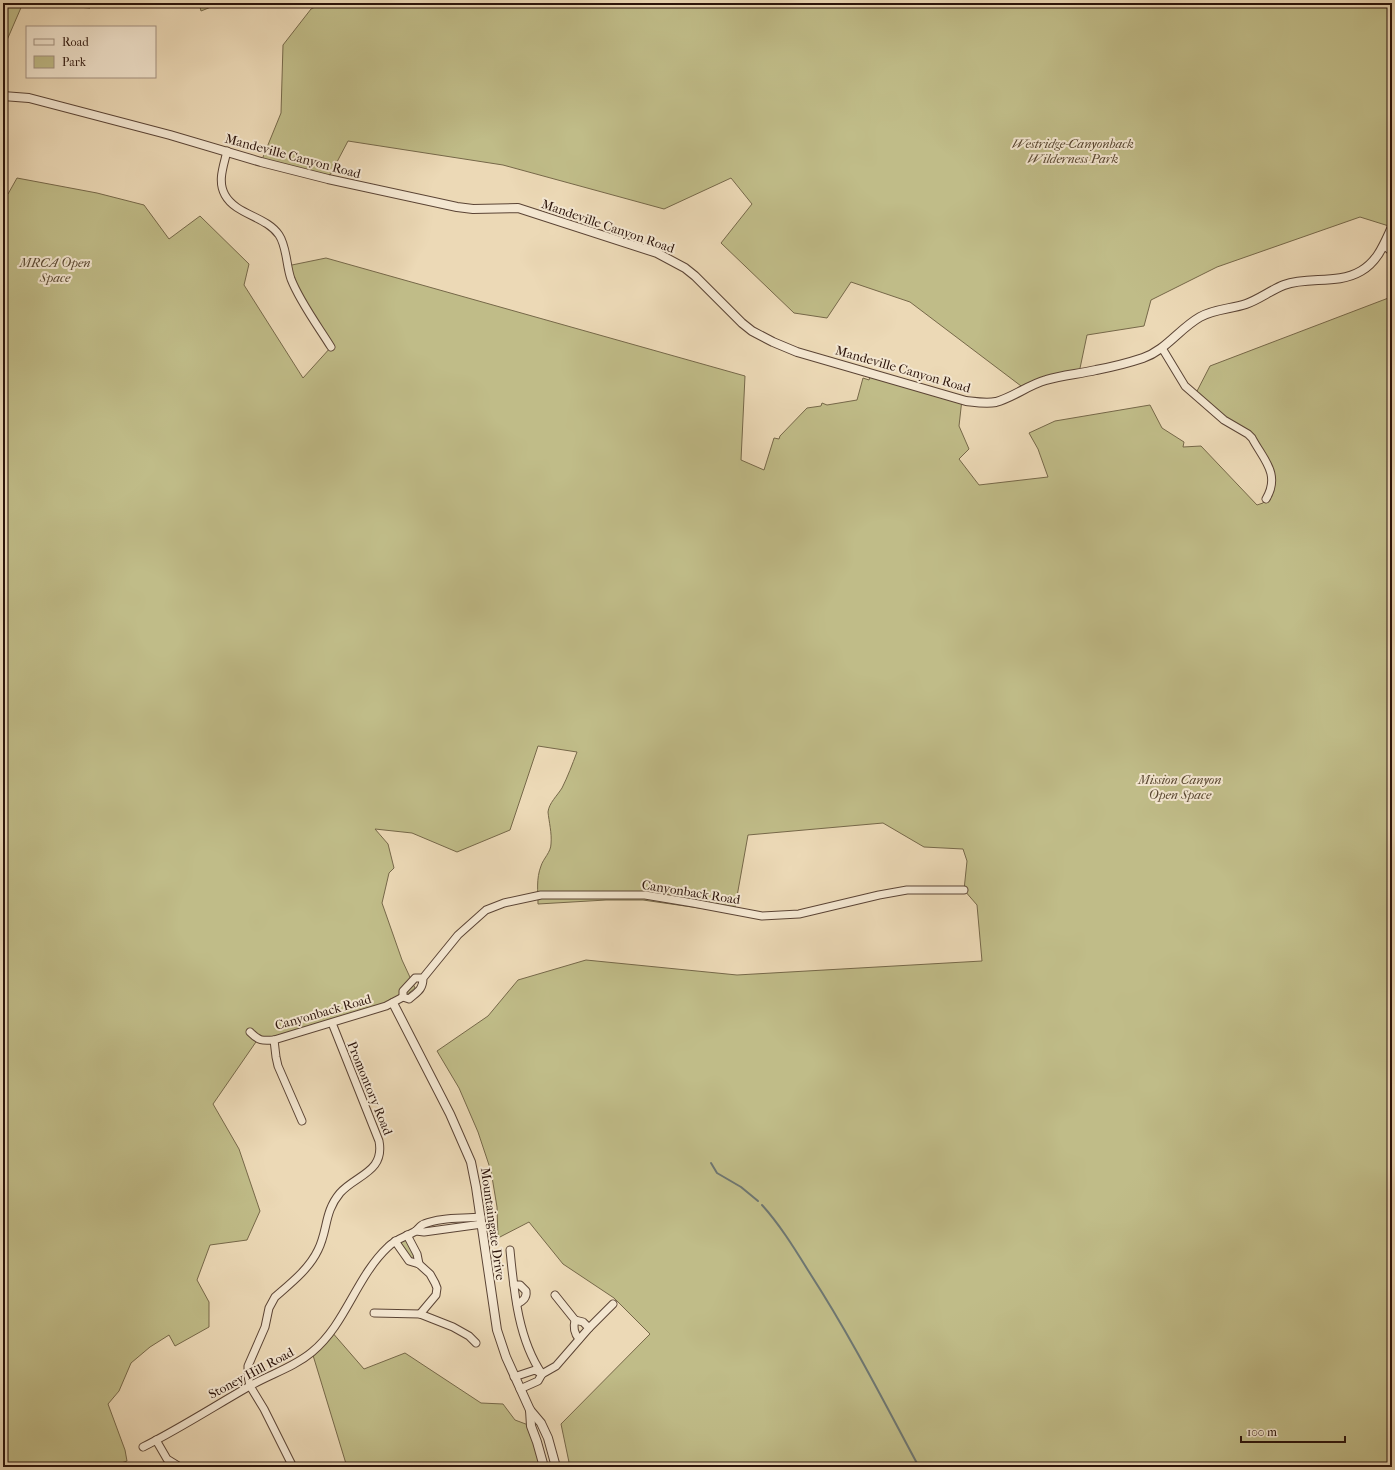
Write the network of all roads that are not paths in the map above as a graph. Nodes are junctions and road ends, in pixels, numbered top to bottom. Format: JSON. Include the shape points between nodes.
{"nodes":[{"id":1,"x":3,"y":96,"type":"edge"},
{"id":2,"x":227,"y":151,"type":"junction"},
{"id":3,"x":1392,"y":227,"type":"edge"},
{"id":4,"x":1384,"y":245,"type":"junction"},
{"id":5,"x":1392,"y":252,"type":"edge"},
{"id":6,"x":331,"y":347,"type":"dead end"},
{"id":7,"x":1162,"y":348,"type":"junction"},
{"id":8,"x":1266,"y":498,"type":"dead end"},
{"id":9,"x":964,"y":890,"type":"dead end"},
{"id":10,"x":423,"y":978,"type":"junction"},
{"id":11,"x":409,"y":997,"type":"junction"},
{"id":12,"x":393,"y":1003,"type":"junction"},
{"id":13,"x":332,"y":1023,"type":"junction"},
{"id":14,"x":250,"y":1032,"type":"dead end"},
{"id":15,"x":274,"y":1040,"type":"junction"},
{"id":16,"x":302,"y":1121,"type":"dead end"},
{"id":17,"x":441,"y":1220,"type":"junction"},
{"id":18,"x":481,"y":1220,"type":"junction"},
{"id":19,"x":442,"y":1229,"type":"junction"},
{"id":20,"x":416,"y":1231,"type":"junction"},
{"id":21,"x":406,"y":1235,"type":"junction"},
{"id":22,"x":395,"y":1241,"type":"junction"},
{"id":23,"x":510,"y":1250,"type":"dead end"},
{"id":24,"x":419,"y":1264,"type":"junction"},
{"id":25,"x":514,"y":1285,"type":"junction"},
{"id":26,"x":555,"y":1295,"type":"dead end"},
{"id":27,"x":517,"y":1304,"type":"junction"},
{"id":28,"x":613,"y":1304,"type":"dead end"},
{"id":29,"x":374,"y":1313,"type":"dead end"},
{"id":30,"x":420,"y":1314,"type":"junction"},
{"id":31,"x":575,"y":1320,"type":"junction"},
{"id":32,"x":589,"y":1328,"type":"junction"},
{"id":33,"x":579,"y":1339,"type":"junction"},
{"id":34,"x":476,"y":1343,"type":"dead end"},
{"id":35,"x":542,"y":1374,"type":"junction"},
{"id":36,"x":514,"y":1377,"type":"junction"},
{"id":37,"x":250,"y":1386,"type":"junction"},
{"id":38,"x":520,"y":1388,"type":"junction"},
{"id":39,"x":530,"y":1410,"type":"junction"},
{"id":40,"x":156,"y":1440,"type":"junction"},
{"id":41,"x":143,"y":1447,"type":"dead end"},
{"id":42,"x":180,"y":1467,"type":"edge"},
{"id":43,"x":293,"y":1467,"type":"edge"},
{"id":44,"x":544,"y":1467,"type":"edge"},
{"id":45,"x":556,"y":1467,"type":"edge"}],
"edges":[{"from":1,"to":2,"type":"street","name":"Mandeville Canyon Road","via":[[30,98]]},
{"from":2,"to":6,"type":"street","via":[[221,183],[225,196],[229,202],[275,230],[280,236],[296,289]]},
{"from":2,"to":7,"type":"street","name":"Mandeville Canyon Road","via":[[328,179],[457,207],[518,208],[622,241],[657,253],[685,268],[742,323],[772,342],[797,352],[966,401],[994,402],[1044,380],[1144,358]]},
{"from":3,"to":4,"type":"street","name":"Mandeville Canyon Road"},
{"from":4,"to":5,"type":"street"},
{"from":4,"to":7,"type":"street","name":"Mandeville Canyon Road","via":[[1374,261],[1360,272],[1332,280],[1288,284],[1246,304],[1210,313],[1200,317]]},
{"from":7,"to":8,"type":"street","via":[[1185,386],[1224,420],[1252,438],[1272,476]]},
{"from":9,"to":10,"type":"street","name":"Canyonback Road","via":[[903,891],[799,914],[762,916],[645,895],[541,895],[504,903],[486,910],[458,935]]},
{"from":10,"to":11,"type":"street","name":"Canyonback Road","via":[[423,985]]},
{"from":10,"to":11,"type":"street","via":[[415,978],[402,991]]},
{"from":11,"to":12,"type":"street","name":"Canyonback Road"},
{"from":12,"to":13,"type":"street","name":"Canyonback Road"},
{"from":12,"to":18,"type":"street","name":"Mountaingate Drive","via":[[450,1114],[471,1162]]},
{"from":13,"to":15,"type":"street","name":"Canyonback Road"},
{"from":13,"to":37,"type":"street","name":"Promontory Road","via":[[379,1141],[380,1156],[373,1168],[346,1188],[335,1200],[328,1214],[319,1249],[311,1262],[275,1297],[248,1366]]},
{"from":14,"to":15,"type":"street","name":"Canyonback Road","via":[[262,1041]]},
{"from":15,"to":16,"type":"street","via":[[278,1066]]},
{"from":17,"to":18,"type":"street","name":"Stoney Hill Road"},
{"from":17,"to":19,"type":"street"},
{"from":17,"to":20,"type":"street","name":"Stoney Hill Road","via":[[422,1224]]},
{"from":18,"to":19,"type":"street","name":"Stoney Hill Road"},
{"from":18,"to":36,"type":"street","name":"Mountaingate Drive","via":[[497,1330]]},
{"from":19,"to":20,"type":"street","name":"Stoney Hill Road"},
{"from":20,"to":21,"type":"street","name":"Stoney Hill Road"},
{"from":21,"to":22,"type":"street","name":"Stoney Hill Road"},
{"from":21,"to":24,"type":"street","via":[[417,1254]]},
{"from":22,"to":24,"type":"street","via":[[410,1261]]},
{"from":22,"to":37,"type":"street","name":"Stoney Hill Road","via":[[367,1273],[323,1342],[299,1363]]},
{"from":23,"to":25,"type":"street"},
{"from":24,"to":30,"type":"street","via":[[430,1274],[437,1288],[436,1295]]},
{"from":25,"to":27,"type":"street"},
{"from":25,"to":27,"type":"street","via":[[520,1285],[526,1291],[526,1297]]},
{"from":26,"to":31,"type":"street"},
{"from":27,"to":35,"type":"street","via":[[530,1351]]},
{"from":28,"to":32,"type":"street"},
{"from":29,"to":30,"type":"street"},
{"from":30,"to":34,"type":"street","via":[[454,1327]]},
{"from":31,"to":32,"type":"street","via":[[583,1322]]},
{"from":31,"to":33,"type":"street","via":[[575,1333]]},
{"from":32,"to":33,"type":"street"},
{"from":33,"to":35,"type":"street","via":[[556,1366]]},
{"from":35,"to":36,"type":"street","via":[[535,1370]]},
{"from":35,"to":38,"type":"street","via":[[538,1381]]},
{"from":36,"to":38,"type":"street","name":"Mountaingate Drive"},
{"from":37,"to":40,"type":"street","name":"Stoney Hill Road"},
{"from":37,"to":43,"type":"street","name":"Promontory Road"},
{"from":38,"to":39,"type":"street","name":"Mountaingate Drive"},
{"from":39,"to":44,"type":"street","name":"Mountaingate Drive","via":[[531,1426]]},
{"from":39,"to":45,"type":"street","name":"Mountaingate Drive","via":[[541,1423],[548,1438]]},
{"from":40,"to":41,"type":"street","name":"Stoney Hill Road"},
{"from":40,"to":42,"type":"street","via":[[167,1459]]}]}
